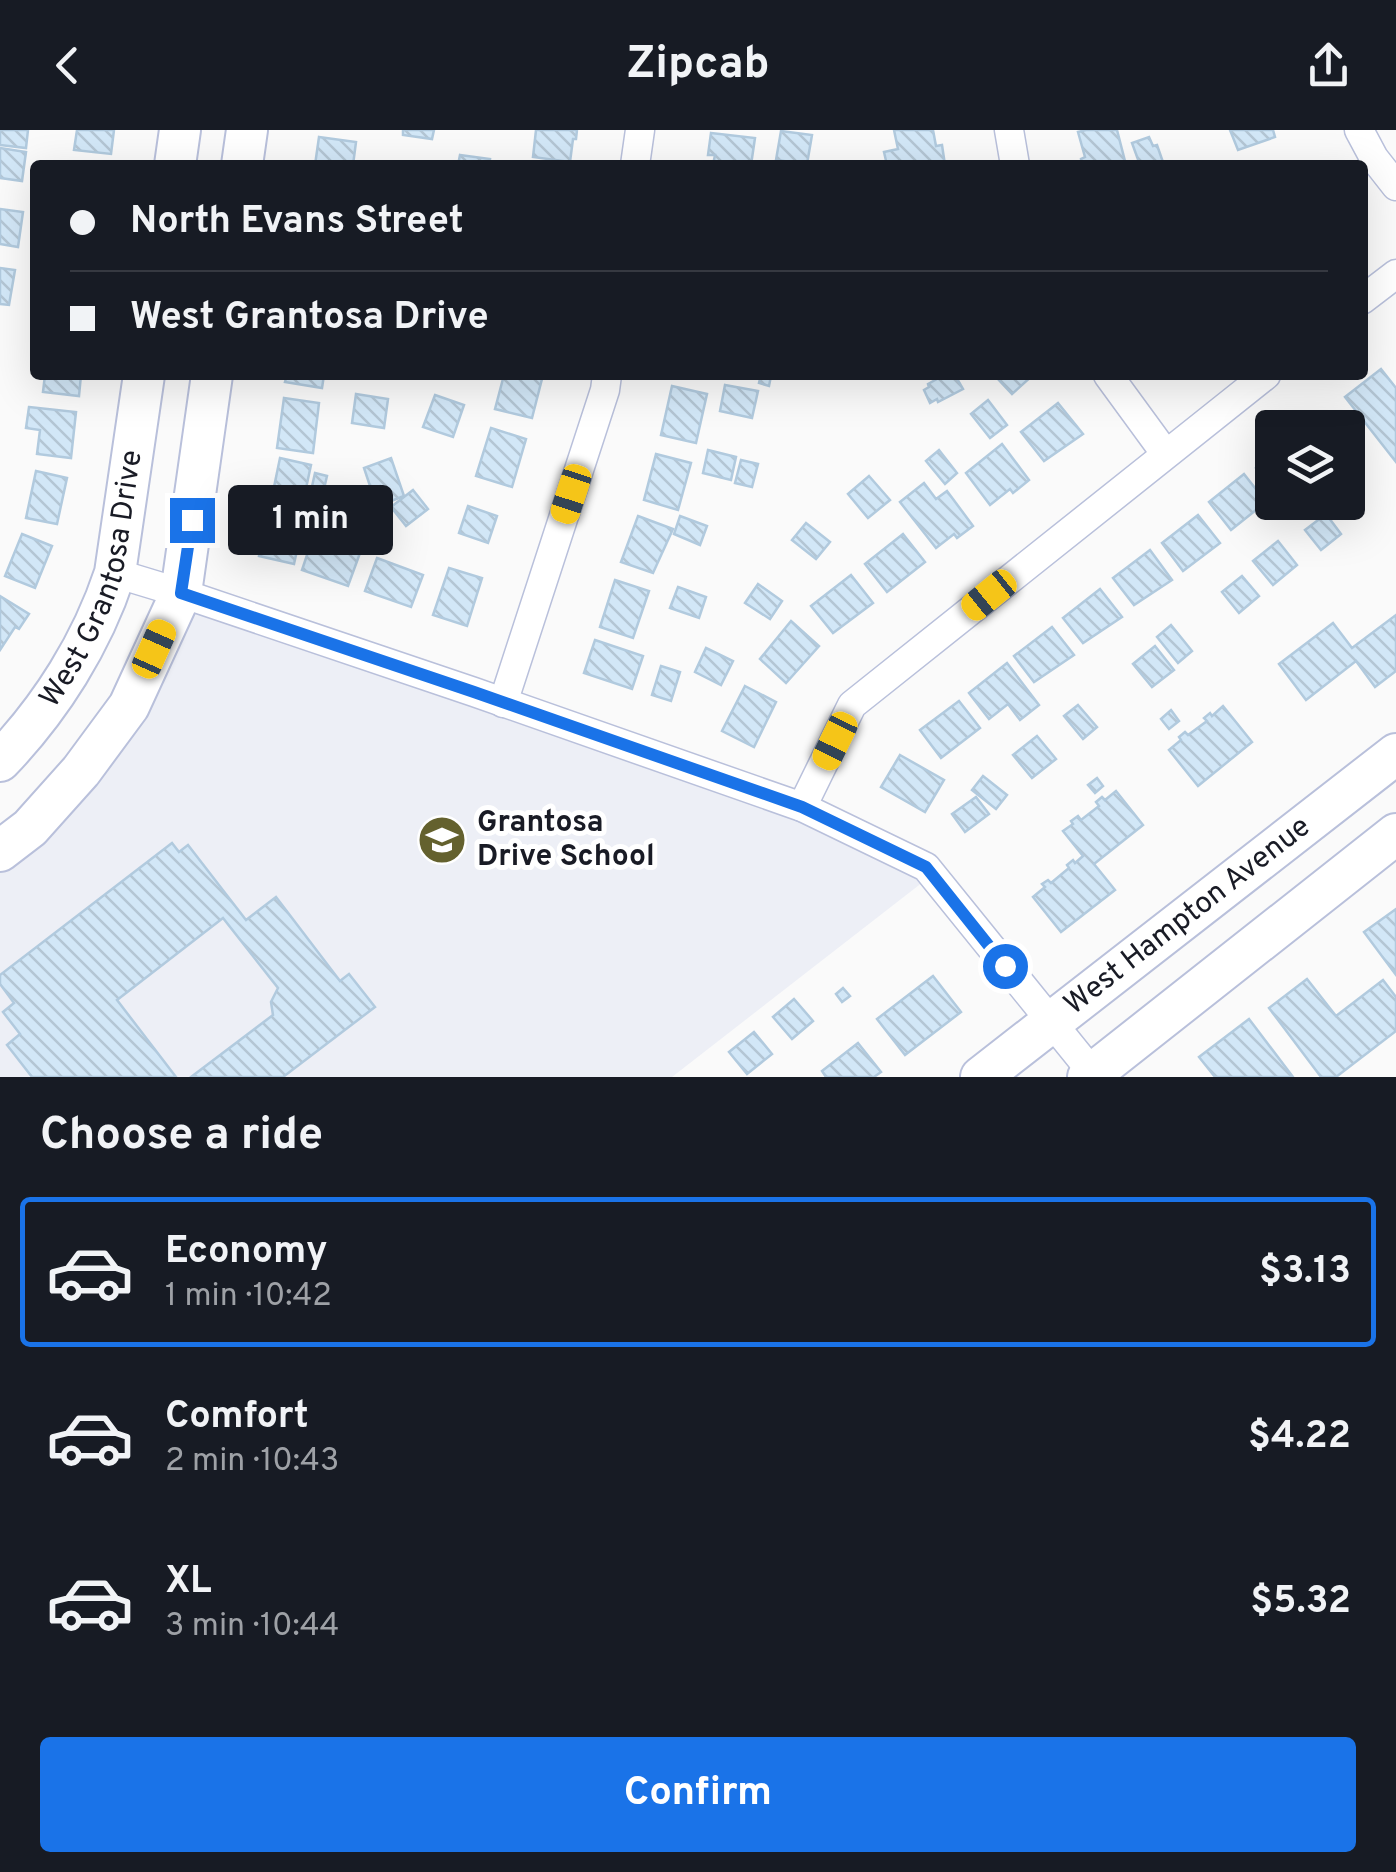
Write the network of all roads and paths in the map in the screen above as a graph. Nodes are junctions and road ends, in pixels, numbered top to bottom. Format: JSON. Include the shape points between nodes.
{"nodes":[{"id":1,"x":180,"y":130,"type":"edge"},
{"id":2,"x":247,"y":130,"type":"edge"},
{"id":3,"x":640,"y":130,"type":"edge"},
{"id":4,"x":1008,"y":130,"type":"edge"},
{"id":5,"x":1358,"y":130,"type":"edge"},
{"id":6,"x":176,"y":160,"type":"edge"},
{"id":7,"x":243,"y":160,"type":"edge"},
{"id":8,"x":636,"y":160,"type":"edge"},
{"id":9,"x":1014,"y":160,"type":"edge"},
{"id":10,"x":1396,"y":186,"type":"edge"},
{"id":11,"x":1396,"y":274,"type":"edge"},
{"id":12,"x":1368,"y":295,"type":"edge"},
{"id":13,"x":143,"y":380,"type":"edge"},
{"id":14,"x":211,"y":380,"type":"edge"},
{"id":15,"x":606,"y":380,"type":"edge"},
{"id":16,"x":1112,"y":380,"type":"edge"},
{"id":17,"x":1260,"y":380,"type":"edge"},
{"id":18,"x":1165,"y":453,"type":"junction"},
{"id":19,"x":115,"y":573,"type":"junction"},
{"id":20,"x":181,"y":593,"type":"junction"},
{"id":21,"x":503,"y":703,"type":"junction"},
{"id":22,"x":1396,"y":754,"type":"edge"},
{"id":23,"x":0,"y":761,"type":"edge"},
{"id":24,"x":802,"y":807,"type":"junction"},
{"id":25,"x":1396,"y":834,"type":"edge"},
{"id":26,"x":0,"y":851,"type":"edge"},
{"id":27,"x":1051,"y":1022,"type":"junction"},
{"id":28,"x":1092,"y":1076,"type":"edge"},
{"id":29,"x":980,"y":1077,"type":"edge"}],
"edges":[{"from":1,"to":6,"type":"street"},
{"from":2,"to":7,"type":"street"},
{"from":3,"to":8,"type":"street"},
{"from":4,"to":9,"type":"street"},
{"from":5,"to":10,"type":"street"},
{"from":11,"to":12,"type":"street"},
{"from":13,"to":19,"type":"street","name":"West Grantosa Drive"},
{"from":14,"to":20,"type":"street"},
{"from":15,"to":21,"type":"street"},
{"from":16,"to":18,"type":"street"},
{"from":17,"to":18,"type":"street"},
{"from":18,"to":24,"type":"street","via":[[852,705]]},
{"from":19,"to":20,"type":"street"},
{"from":19,"to":23,"type":"street","name":"West Grantosa Drive","via":[[64,680]]},
{"from":20,"to":21,"type":"street"},
{"from":20,"to":26,"type":"street","via":[[129,706],[43,814]]},
{"from":21,"to":24,"type":"street"},
{"from":22,"to":27,"type":"street","name":"West Hampton Avenue"},
{"from":24,"to":27,"type":"street","via":[[926,867]]},
{"from":25,"to":28,"type":"street"},
{"from":27,"to":28,"type":"street"},
{"from":27,"to":29,"type":"street","name":"West Hampton Avenue"}]}
